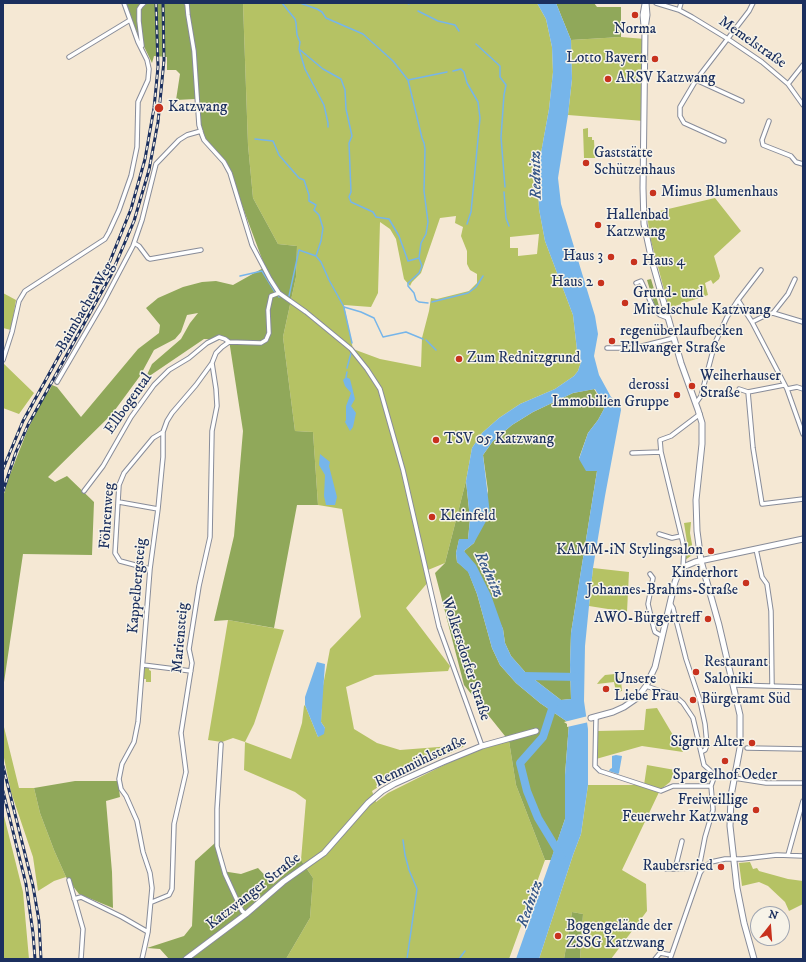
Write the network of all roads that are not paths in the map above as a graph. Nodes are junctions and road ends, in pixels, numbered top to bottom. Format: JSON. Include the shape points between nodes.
{"nodes":[{"id":1,"x":124,"y":3,"type":"edge"},
{"id":2,"x":144,"y":3,"type":"edge"},
{"id":3,"x":186,"y":3,"type":"edge"},
{"id":4,"x":645,"y":3,"type":"edge"},
{"id":5,"x":656,"y":3,"type":"edge"},
{"id":6,"x":681,"y":3,"type":"edge"},
{"id":7,"x":752,"y":3,"type":"edge"},
{"id":8,"x":679,"y":10,"type":"junction"},
{"id":9,"x":130,"y":20,"type":"junction"},
{"id":10,"x":728,"y":38,"type":"junction"},
{"id":11,"x":142,"y":47,"type":"junction"},
{"id":12,"x":69,"y":57,"type":"dead end"},
{"id":13,"x":803,"y":65,"type":"edge"},
{"id":14,"x":696,"y":80,"type":"junction"},
{"id":15,"x":788,"y":84,"type":"junction"},
{"id":16,"x":742,"y":101,"type":"dead end"},
{"id":17,"x":803,"y":105,"type":"edge"},
{"id":18,"x":769,"y":121,"type":"dead end"},
{"id":19,"x":201,"y":131,"type":"junction"},
{"id":20,"x":724,"y":141,"type":"dead end"},
{"id":21,"x":803,"y":164,"type":"edge"},
{"id":22,"x":630,"y":169,"type":"dead end"},
{"id":23,"x":644,"y":171,"type":"junction"},
{"id":24,"x":134,"y":243,"type":"junction"},
{"id":25,"x":201,"y":250,"type":"dead end"},
{"id":26,"x":761,"y":270,"type":"dead end"},
{"id":27,"x":795,"y":279,"type":"dead end"},
{"id":28,"x":636,"y":283,"type":"dead end"},
{"id":29,"x":280,"y":293,"type":"junction"},
{"id":30,"x":738,"y":300,"type":"junction"},
{"id":31,"x":773,"y":313,"type":"junction"},
{"id":32,"x":668,"y":318,"type":"junction"},
{"id":33,"x":752,"y":322,"type":"junction"},
{"id":34,"x":803,"y":322,"type":"edge"},
{"id":35,"x":674,"y":338,"type":"junction"},
{"id":36,"x":228,"y":342,"type":"junction"},
{"id":37,"x":607,"y":348,"type":"dead end"},
{"id":38,"x":3,"y":360,"type":"edge"},
{"id":39,"x":212,"y":363,"type":"junction"},
{"id":40,"x":57,"y":382,"type":"dead end"},
{"id":41,"x":784,"y":384,"type":"junction"},
{"id":42,"x":739,"y":389,"type":"dead end"},
{"id":43,"x":787,"y":389,"type":"junction"},
{"id":44,"x":803,"y":389,"type":"edge"},
{"id":45,"x":748,"y":392,"type":"junction"},
{"id":46,"x":696,"y":403,"type":"junction"},
{"id":47,"x":700,"y":414,"type":"junction"},
{"id":48,"x":163,"y":432,"type":"junction"},
{"id":49,"x":803,"y":434,"type":"edge"},
{"id":50,"x":661,"y":452,"type":"junction"},
{"id":51,"x":632,"y":453,"type":"dead end"},
{"id":52,"x":84,"y":491,"type":"dead end"},
{"id":53,"x":803,"y":499,"type":"edge"},
{"id":54,"x":119,"y":502,"type":"junction"},
{"id":55,"x":158,"y":509,"type":"junction"},
{"id":56,"x":659,"y":534,"type":"dead end"},
{"id":57,"x":682,"y":536,"type":"junction"},
{"id":58,"x":803,"y":539,"type":"edge"},
{"id":59,"x":756,"y":549,"type":"junction"},
{"id":60,"x":701,"y":561,"type":"junction"},
{"id":61,"x":683,"y":567,"type":"junction"},
{"id":62,"x":150,"y":569,"type":"junction"},
{"id":63,"x":650,"y":574,"type":"dead end"},
{"id":64,"x":670,"y":603,"type":"junction"},
{"id":65,"x":662,"y":636,"type":"junction"},
{"id":66,"x":143,"y":665,"type":"junction"},
{"id":67,"x":191,"y":671,"type":"junction"},
{"id":68,"x":734,"y":685,"type":"junction"},
{"id":69,"x":772,"y":685,"type":"junction"},
{"id":70,"x":646,"y":686,"type":"junction"},
{"id":71,"x":803,"y":687,"type":"edge"},
{"id":72,"x":593,"y":717,"type":"joint"},
{"id":73,"x":536,"y":731,"type":"dead end"},
{"id":74,"x":221,"y":744,"type":"dead end"},
{"id":75,"x":482,"y":746,"type":"junction"},
{"id":76,"x":747,"y":748,"type":"dead end"},
{"id":77,"x":803,"y":749,"type":"edge"},
{"id":78,"x":701,"y":752,"type":"junction"},
{"id":79,"x":715,"y":775,"type":"junction"},
{"id":80,"x":735,"y":779,"type":"junction"},
{"id":81,"x":803,"y":783,"type":"edge"},
{"id":82,"x":711,"y":786,"type":"junction"},
{"id":83,"x":803,"y":801,"type":"edge"},
{"id":84,"x":682,"y":841,"type":"dead end"},
{"id":85,"x":334,"y":843,"type":"joint"},
{"id":86,"x":788,"y":855,"type":"junction"},
{"id":87,"x":803,"y":856,"type":"edge"},
{"id":88,"x":733,"y":859,"type":"junction"},
{"id":89,"x":699,"y":868,"type":"junction"},
{"id":90,"x":666,"y":869,"type":"dead end"},
{"id":91,"x":675,"y":869,"type":"junction"},
{"id":92,"x":700,"y":873,"type":"junction"},
{"id":93,"x":69,"y":880,"type":"dead end"},
{"id":94,"x":74,"y":899,"type":"junction"},
{"id":95,"x":152,"y":902,"type":"junction"},
{"id":96,"x":246,"y":914,"type":"junction"},
{"id":97,"x":148,"y":932,"type":"junction"},
{"id":98,"x":670,"y":957,"type":"edge"},
{"id":99,"x":81,"y":959,"type":"edge"},
{"id":100,"x":142,"y":959,"type":"edge"},
{"id":101,"x":186,"y":959,"type":"edge"},
{"id":102,"x":656,"y":959,"type":"edge"},
{"id":103,"x":754,"y":959,"type":"edge"}],
"edges":[{"from":1,"to":9,"type":"street"},
{"from":2,"to":11,"type":"street","via":[[139,9]]},
{"from":3,"to":19,"type":"street","name":"Wolkersdorfer Straße","via":[[194,52]]},
{"from":4,"to":23,"type":"main road"},
{"from":5,"to":8,"type":"street","name":"Memelstraße"},
{"from":6,"to":8,"type":"street"},
{"from":7,"to":10,"type":"street","via":[[749,11]]},
{"from":8,"to":10,"type":"street","name":"Memelstraße"},
{"from":9,"to":11,"type":"street"},
{"from":9,"to":12,"type":"street"},
{"from":10,"to":14,"type":"street"},
{"from":10,"to":15,"type":"street","name":"Memelstraße"},
{"from":11,"to":38,"type":"street","via":[[149,76],[138,102],[137,147],[131,176],[119,210],[105,239],[25,291],[19,300]]},
{"from":13,"to":15,"type":"street"},
{"from":14,"to":16,"type":"street"},
{"from":14,"to":20,"type":"street","via":[[680,107],[680,116],[684,123]]},
{"from":15,"to":17,"type":"street","name":"Memelstraße"},
{"from":18,"to":21,"type":"street","via":[[762,140],[763,145],[791,156],[796,162]]},
{"from":19,"to":24,"type":"street","name":"Baimbacher Weg","via":[[179,140],[156,164]]},
{"from":19,"to":29,"type":"street","name":"Wolkersdorfer Straße","via":[[204,140],[224,162],[230,173],[252,245]]},
{"from":22,"to":23,"type":"street"},
{"from":23,"to":32,"type":"main road","via":[[646,236]]},
{"from":24,"to":25,"type":"street","via":[[150,259]]},
{"from":24,"to":40,"type":"street","name":"Baimbacher Weg"},
{"from":26,"to":30,"type":"street"},
{"from":27,"to":31,"type":"street","via":[[788,294]]},
{"from":28,"to":32,"type":"street","via":[[641,281],[654,309]]},
{"from":29,"to":36,"type":"street","via":[[271,296],[266,340],[261,343]]},
{"from":29,"to":75,"type":"street","name":"Wolkersdorfer Straße","via":[[351,349],[380,389],[403,470],[439,627]]},
{"from":30,"to":33,"type":"street"},
{"from":30,"to":46,"type":"street","via":[[715,343],[701,396]]},
{"from":31,"to":33,"type":"street"},
{"from":31,"to":34,"type":"street"},
{"from":32,"to":35,"type":"main road"},
{"from":33,"to":41,"type":"street"},
{"from":35,"to":37,"type":"street","via":[[634,348]]},
{"from":35,"to":46,"type":"main road"},
{"from":36,"to":39,"type":"street","name":"Kappelbergsteig","via":[[216,353]]},
{"from":36,"to":52,"type":"street","name":"Ellbogental","via":[[219,337],[207,343],[169,370],[154,385],[131,417],[103,466]]},
{"from":39,"to":48,"type":"street","name":"Kappelbergsteig","via":[[172,413]]},
{"from":39,"to":67,"type":"street","name":"Mariensteig","via":[[217,406],[212,431],[210,537],[189,649]]},
{"from":41,"to":43,"type":"street"},
{"from":41,"to":45,"type":"street"},
{"from":42,"to":45,"type":"street"},
{"from":43,"to":44,"type":"street"},
{"from":43,"to":49,"type":"street"},
{"from":45,"to":53,"type":"street","via":[[762,504]]},
{"from":46,"to":47,"type":"main road"},
{"from":47,"to":50,"type":"street","via":[[671,436],[660,440]]},
{"from":47,"to":60,"type":"main road","via":[[703,432],[696,513]]},
{"from":48,"to":54,"type":"street","name":"Föhrenweg","via":[[153,438],[124,473],[119,486]]},
{"from":48,"to":55,"type":"street","name":"Kappelbergsteig"},
{"from":50,"to":51,"type":"street"},
{"from":50,"to":57,"type":"street"},
{"from":54,"to":55,"type":"street"},
{"from":54,"to":62,"type":"street","name":"Föhrenweg","via":[[115,553],[120,562]]},
{"from":55,"to":62,"type":"street","name":"Kappelbergsteig"},
{"from":56,"to":57,"type":"street","via":[[671,539]]},
{"from":57,"to":61,"type":"street"},
{"from":58,"to":59,"type":"main road"},
{"from":59,"to":60,"type":"main road"},
{"from":59,"to":69,"type":"street","via":[[771,611]]},
{"from":60,"to":61,"type":"main road"},
{"from":60,"to":68,"type":"main road"},
{"from":61,"to":64,"type":"main road","via":[[676,578]]},
{"from":62,"to":66,"type":"street","name":"Kappelbergsteig"},
{"from":63,"to":65,"type":"street","via":[[653,578],[648,604],[655,632]]},
{"from":64,"to":65,"type":"main road"},
{"from":64,"to":78,"type":"street","via":[[705,724],[707,745]]},
{"from":65,"to":70,"type":"main road","via":[[654,670]]},
{"from":66,"to":67,"type":"street"},
{"from":66,"to":95,"type":"street","name":"Kappelbergsteig","via":[[134,742],[122,764],[120,779],[121,789],[137,821],[150,873]]},
{"from":67,"to":95,"type":"street","name":"Mariensteig","via":[[181,733],[186,772],[174,824],[172,888],[169,895]]},
{"from":68,"to":69,"type":"street"},
{"from":68,"to":80,"type":"main road","via":[[741,730]]},
{"from":69,"to":71,"type":"street"},
{"from":70,"to":72,"type":"main road","via":[[628,705]]},
{"from":70,"to":78,"type":"street","via":[[676,696],[683,702],[693,718]]},
{"from":72,"to":82,"type":"street","via":[[595,766],[600,771],[661,791],[673,786]]},
{"from":73,"to":75,"type":"main road","name":"Rennmühlstraße"},
{"from":74,"to":96,"type":"street","via":[[217,846],[225,874],[242,911]]},
{"from":75,"to":85,"type":"main road","name":"Rennmühlstraße","via":[[382,791],[368,803]]},
{"from":76,"to":77,"type":"street"},
{"from":78,"to":79,"type":"street","via":[[704,764]]},
{"from":79,"to":80,"type":"street"},
{"from":79,"to":82,"type":"street"},
{"from":80,"to":81,"type":"street","via":[[766,783]]},
{"from":80,"to":88,"type":"main road","via":[[730,810]]},
{"from":82,"to":89,"type":"street","via":[[713,809]]},
{"from":83,"to":86,"type":"street"},
{"from":84,"to":91,"type":"street"},
{"from":85,"to":96,"type":"main road","name":"Katzwanger Straße","via":[[315,861],[283,882]]},
{"from":86,"to":87,"type":"street"},
{"from":86,"to":88,"type":"street"},
{"from":88,"to":92,"type":"street","via":[[711,862]]},
{"from":88,"to":103,"type":"main road"},
{"from":89,"to":91,"type":"street"},
{"from":89,"to":92,"type":"street"},
{"from":90,"to":91,"type":"street"},
{"from":92,"to":98,"type":"street"},
{"from":93,"to":94,"type":"street"},
{"from":94,"to":97,"type":"street","via":[[81,897]]},
{"from":94,"to":99,"type":"street","via":[[83,929]]},
{"from":95,"to":97,"type":"street","name":"Kappelbergsteig"},
{"from":96,"to":101,"type":"main road","name":"Katzwanger Straße"},
{"from":97,"to":100,"type":"street","name":"Kappelbergsteig"},
{"from":98,"to":102,"type":"street","via":[[660,953]]}]}
